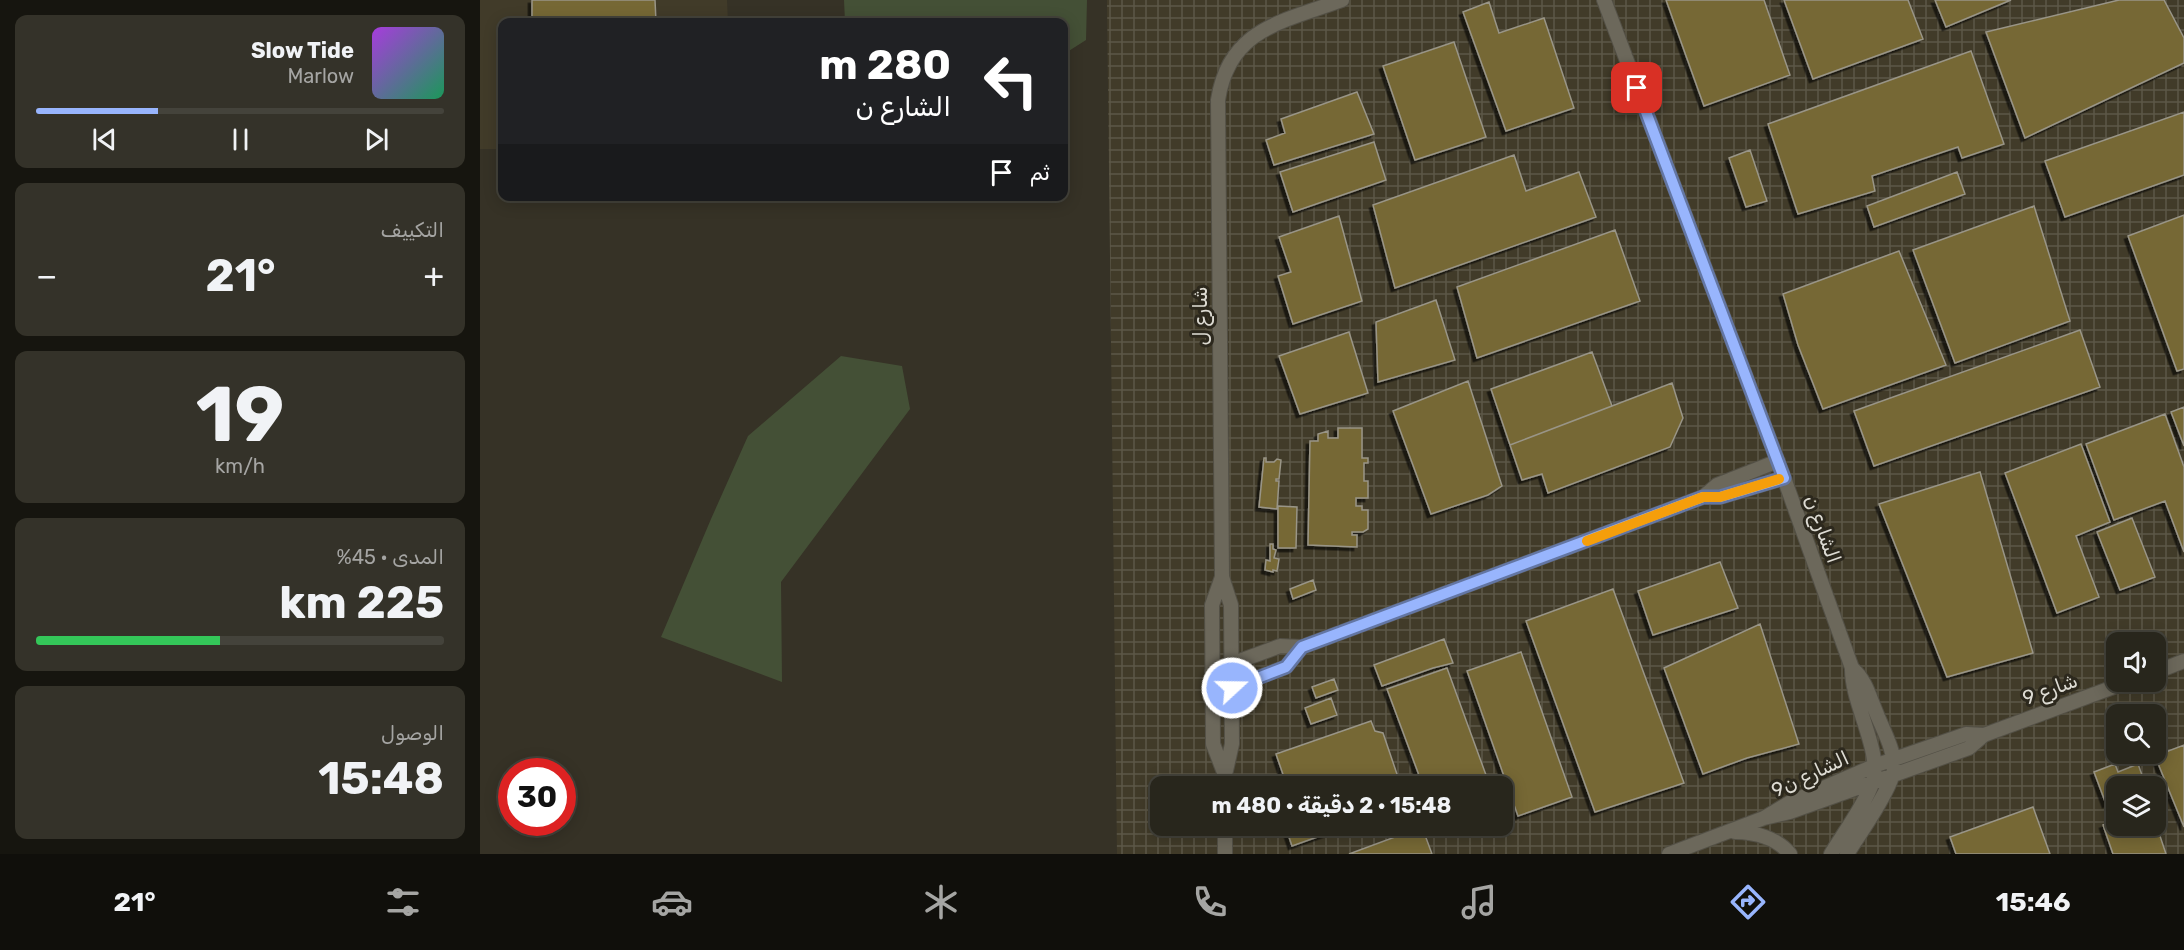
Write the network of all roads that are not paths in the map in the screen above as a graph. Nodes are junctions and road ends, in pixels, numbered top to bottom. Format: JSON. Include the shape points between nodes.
{"nodes":[{"id":1,"x":1342,"y":0,"type":"edge"},
{"id":2,"x":1604,"y":0,"type":"edge"},
{"id":3,"x":1778,"y":461,"type":"junction"},
{"id":4,"x":1784,"y":478,"type":"junction"},
{"id":5,"x":1703,"y":497,"type":"junction"},
{"id":6,"x":1222,"y":577,"type":"junction"},
{"id":7,"x":1302,"y":647,"type":"junction"},
{"id":8,"x":2184,"y":661,"type":"edge"},
{"id":9,"x":1231,"y":663,"type":"junction"},
{"id":10,"x":1852,"y":668,"type":"junction"},
{"id":11,"x":2166,"y":668,"type":"edge"},
{"id":12,"x":1212,"y":671,"type":"junction"},
{"id":13,"x":1232,"y":688,"type":"junction"},
{"id":14,"x":2106,"y":690,"type":"edge"},
{"id":15,"x":1212,"y":694,"type":"junction"},
{"id":16,"x":1984,"y":735,"type":"junction"},
{"id":17,"x":1893,"y":759,"type":"junction"},
{"id":18,"x":1874,"y":766,"type":"junction"},
{"id":19,"x":1893,"y":775,"type":"junction"},
{"id":20,"x":1223,"y":776,"type":"edge"},
{"id":21,"x":1226,"y":776,"type":"edge"},
{"id":22,"x":1873,"y":782,"type":"junction"},
{"id":23,"x":1764,"y":818,"type":"junction"},
{"id":24,"x":1727,"y":832,"type":"junction"},
{"id":25,"x":1225,"y":836,"type":"edge"},
{"id":26,"x":1225,"y":854,"type":"edge"},
{"id":27,"x":1669,"y":854,"type":"edge"},
{"id":28,"x":1790,"y":854,"type":"edge"},
{"id":29,"x":1831,"y":854,"type":"edge"},
{"id":30,"x":1847,"y":854,"type":"edge"}],
"edges":[{"from":1,"to":6,"type":"street","name":"شارع ل","via":[[1250,38],[1232,58],[1220,84]]},
{"from":2,"to":3,"type":"street","name":"الشارع ن"},
{"from":3,"to":4,"type":"street","name":"الشارع ن"},
{"from":3,"to":5,"type":"street","via":[[1717,485]]},
{"from":4,"to":5,"type":"street","via":[[1720,497]]},
{"from":4,"to":10,"type":"street","name":"الشارع ن"},
{"from":5,"to":7,"type":"street"},
{"from":6,"to":9,"type":"street","name":"شارع ل","via":[[1231,605]]},
{"from":6,"to":12,"type":"street","name":"شارع ل","via":[[1212,606]]},
{"from":7,"to":9,"type":"street","via":[[1280,646]]},
{"from":7,"to":13,"type":"street","via":[[1286,667]]},
{"from":8,"to":11,"type":"street"},
{"from":9,"to":12,"type":"street"},
{"from":9,"to":13,"type":"street","name":"شارع ل"},
{"from":10,"to":17,"type":"street","name":"الشارع ن","via":[[1862,676]]},
{"from":10,"to":18,"type":"street","name":"الشارع ن","via":[[1851,682]]},
{"from":12,"to":15,"type":"street","name":"شارع ل"},
{"from":13,"to":15,"type":"street"},
{"from":13,"to":21,"type":"street","name":"شارع ل","via":[[1232,744]]},
{"from":14,"to":16,"type":"street","name":"شارع 9"},
{"from":15,"to":20,"type":"street","name":"شارع ل","via":[[1213,744]]},
{"from":16,"to":17,"type":"street","name":"شارع 9","via":[[1966,734]]},
{"from":16,"to":19,"type":"street","name":"شارع 9","via":[[1970,748]]},
{"from":17,"to":18,"type":"street","name":"شارع 9"},
{"from":17,"to":19,"type":"street","name":"الشارع ن"},
{"from":18,"to":22,"type":"street","name":"الشارع ن"},
{"from":18,"to":23,"type":"street","name":"الشارع ن9"},
{"from":19,"to":22,"type":"street","name":"شارع 9"},
{"from":19,"to":30,"type":"street"},
{"from":22,"to":23,"type":"street","name":"الشارع ن9"},
{"from":22,"to":29,"type":"street","name":"الشارع ن"},
{"from":23,"to":24,"type":"street","name":"الشارع ن9"},
{"from":24,"to":27,"type":"street","name":"الشارع ن9"},
{"from":24,"to":28,"type":"street","via":[[1749,832],[1769,838]]},
{"from":25,"to":26,"type":"street"}]}
